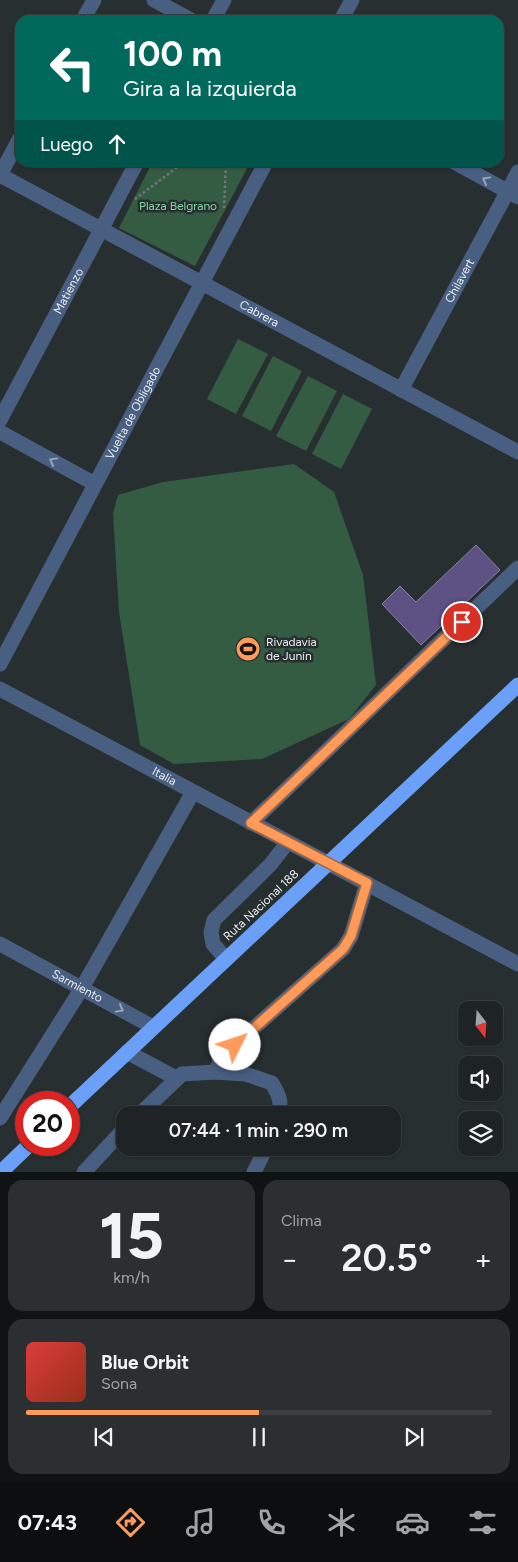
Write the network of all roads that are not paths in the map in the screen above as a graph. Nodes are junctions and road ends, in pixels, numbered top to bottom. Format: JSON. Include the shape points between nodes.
{"nodes":[{"id":1,"x":94,"y":0,"type":"edge"},
{"id":2,"x":154,"y":0,"type":"edge"},
{"id":3,"x":224,"y":0,"type":"edge"},
{"id":4,"x":352,"y":0,"type":"edge"},
{"id":5,"x":86,"y":15,"type":"edge"},
{"id":6,"x":182,"y":15,"type":"edge"},
{"id":7,"x":216,"y":15,"type":"edge"},
{"id":8,"x":344,"y":15,"type":"edge"},
{"id":9,"x":15,"y":147,"type":"edge"},
{"id":10,"x":134,"y":167,"type":"edge"},
{"id":11,"x":263,"y":167,"type":"edge"},
{"id":12,"x":463,"y":167,"type":"edge"},
{"id":13,"x":518,"y":172,"type":"edge"},
{"id":14,"x":0,"y":175,"type":"edge"},
{"id":15,"x":513,"y":194,"type":"edge"},
{"id":16,"x":102,"y":230,"type":"junction"},
{"id":17,"x":202,"y":283,"type":"junction"},
{"id":18,"x":401,"y":390,"type":"junction"},
{"id":19,"x":0,"y":420,"type":"edge"},
{"id":20,"x":0,"y":432,"type":"edge"},
{"id":21,"x":518,"y":452,"type":"edge"},
{"id":22,"x":95,"y":484,"type":"junction"},
{"id":23,"x":518,"y":568,"type":"edge"},
{"id":24,"x":0,"y":664,"type":"edge"},
{"id":25,"x":518,"y":684,"type":"edge"},
{"id":26,"x":0,"y":689,"type":"edge"},
{"id":27,"x":193,"y":792,"type":"junction"},
{"id":28,"x":251,"y":823,"type":"junction"},
{"id":29,"x":288,"y":842,"type":"junction"},
{"id":30,"x":329,"y":862,"type":"junction"},
{"id":31,"x":367,"y":883,"type":"junction"},
{"id":32,"x":0,"y":944,"type":"edge"},
{"id":33,"x":226,"y":959,"type":"junction"},
{"id":34,"x":518,"y":964,"type":"edge"},
{"id":35,"x":82,"y":988,"type":"junction"},
{"id":36,"x":153,"y":1027,"type":"junction"},
{"id":37,"x":127,"y":1052,"type":"junction"},
{"id":38,"x":216,"y":1072,"type":"junction"},
{"id":39,"x":176,"y":1078,"type":"junction"},
{"id":40,"x":80,"y":1097,"type":"edge"},
{"id":41,"x":148,"y":1106,"type":"edge"},
{"id":42,"x":281,"y":1106,"type":"edge"},
{"id":43,"x":0,"y":1118,"type":"edge"},
{"id":44,"x":116,"y":1138,"type":"edge"},
{"id":45,"x":17,"y":1156,"type":"edge"},
{"id":46,"x":262,"y":1156,"type":"edge"},
{"id":47,"x":0,"y":1172,"type":"edge"},
{"id":48,"x":84,"y":1172,"type":"edge"},
{"id":49,"x":254,"y":1172,"type":"edge"}],
"edges":[{"from":1,"to":5,"type":"street"},
{"from":2,"to":6,"type":"street"},
{"from":3,"to":7,"type":"street"},
{"from":4,"to":8,"type":"street"},
{"from":9,"to":14,"type":"street"},
{"from":10,"to":16,"type":"street","name":"Matienzo"},
{"from":11,"to":17,"type":"street","name":"Vuelta de Obligado"},
{"from":15,"to":12,"type":"street","one_way":true},
{"from":13,"to":15,"type":"street","name":"Chilavert"},
{"from":14,"to":16,"type":"street","name":"Cabrera"},
{"from":15,"to":18,"type":"street","name":"Chilavert"},
{"from":16,"to":17,"type":"street","name":"Cabrera"},
{"from":16,"to":19,"type":"street","name":"Matienzo"},
{"from":17,"to":18,"type":"street","name":"Cabrera"},
{"from":17,"to":22,"type":"street","name":"Vuelta de Obligado"},
{"from":18,"to":21,"type":"street","name":"Cabrera"},
{"from":22,"to":20,"type":"street","one_way":true},
{"from":22,"to":24,"type":"street","name":"Vuelta de Obligado"},
{"from":23,"to":28,"type":"street"},
{"from":25,"to":30,"type":"highway","name":"Ruta Nacional 188"},
{"from":26,"to":27,"type":"street","name":"Italia"},
{"from":27,"to":28,"type":"street","name":"Italia"},
{"from":27,"to":35,"type":"street"},
{"from":28,"to":29,"type":"street","name":"Italia"},
{"from":29,"to":30,"type":"street","name":"Italia"},
{"from":29,"to":33,"type":"street","via":[[270,865],[214,920],[213,944]]},
{"from":30,"to":31,"type":"street","name":"Italia"},
{"from":30,"to":33,"type":"highway","name":"Ruta Nacional 188"},
{"from":31,"to":34,"type":"street","name":"Italia"},
{"from":31,"to":38,"type":"street","via":[[351,936],[343,949],[221,1057]]},
{"from":32,"to":35,"type":"street","name":"Sarmiento"},
{"from":33,"to":36,"type":"highway","name":"Ruta Nacional 188"},
{"from":35,"to":36,"type":"street","name":"Sarmiento","one_way":true},
{"from":35,"to":43,"type":"street"},
{"from":36,"to":37,"type":"highway","name":"Ruta Nacional 188"},
{"from":37,"to":39,"type":"street"},
{"from":37,"to":40,"type":"highway","name":"Ruta Nacional 188"},
{"from":38,"to":39,"type":"street","via":[[182,1074]]},
{"from":38,"to":42,"type":"street","via":[[245,1074],[272,1083]]},
{"from":39,"to":41,"type":"street"},
{"from":44,"to":48,"type":"street"},
{"from":45,"to":47,"type":"highway"},
{"from":46,"to":49,"type":"street"}]}
